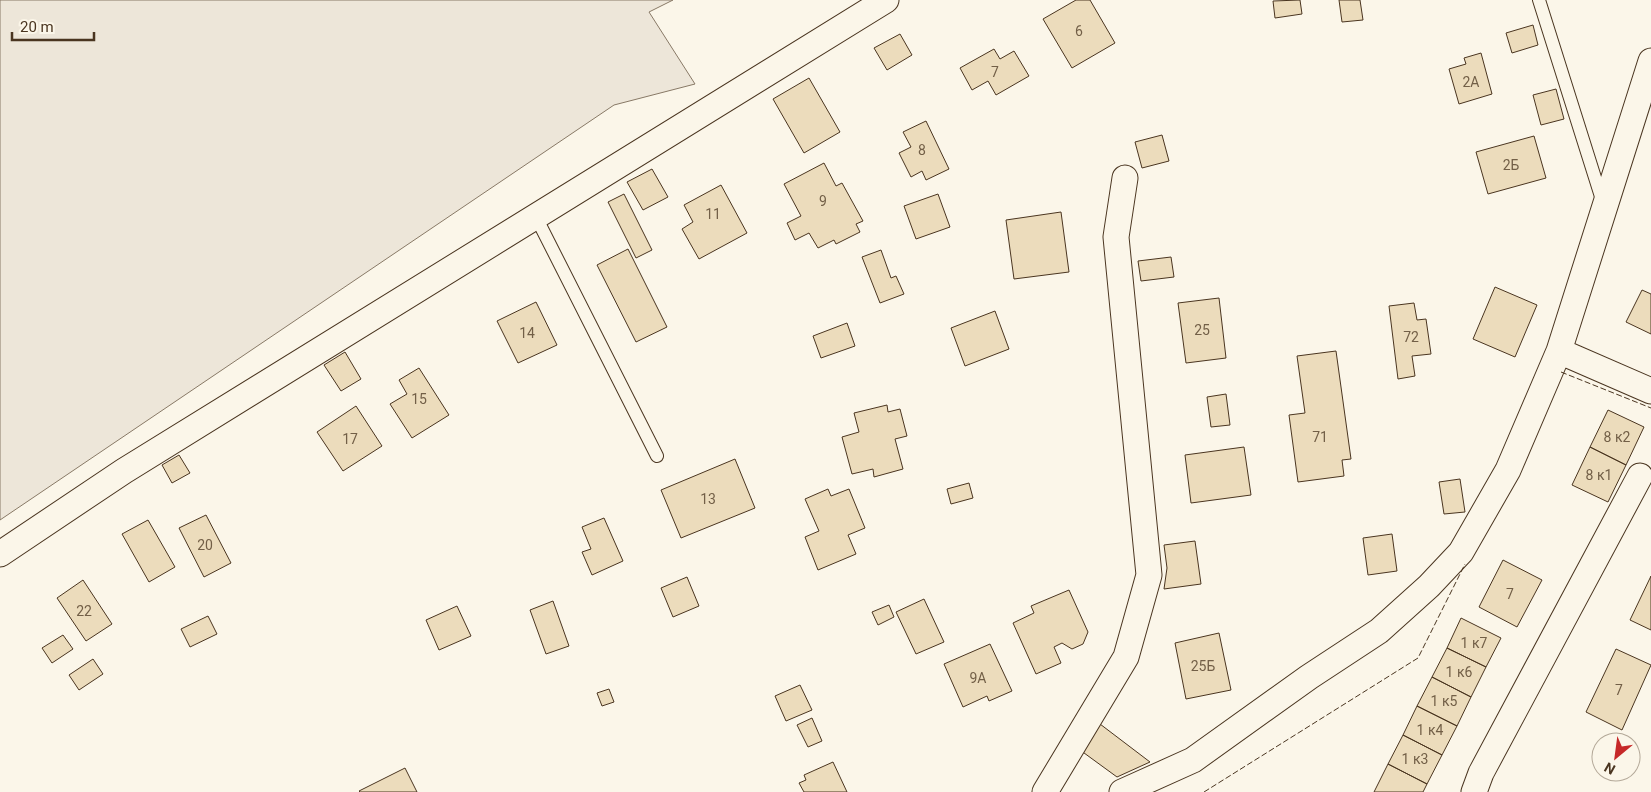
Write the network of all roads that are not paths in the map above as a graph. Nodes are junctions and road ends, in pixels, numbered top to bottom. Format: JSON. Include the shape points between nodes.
{"nodes":[{"id":1,"x":886,"y":0,"type":"edge"},
{"id":2,"x":1539,"y":0,"type":"edge"},
{"id":3,"x":1651,"y":61,"type":"edge"},
{"id":4,"x":1125,"y":178,"type":"dead end"},
{"id":5,"x":1605,"y":207,"type":"junction"},
{"id":6,"x":536,"y":216,"type":"junction"},
{"id":7,"x":1559,"y":351,"type":"junction"},
{"id":8,"x":1651,"y":391,"type":"edge"},
{"id":9,"x":657,"y":456,"type":"dead end"},
{"id":10,"x":1640,"y":476,"type":"dead end"},
{"id":11,"x":0,"y":554,"type":"edge"},
{"id":12,"x":1045,"y":792,"type":"edge"},
{"id":13,"x":1122,"y":792,"type":"edge"},
{"id":14,"x":1474,"y":792,"type":"edge"}],
"edges":[{"from":1,"to":6,"type":"street"},
{"from":2,"to":5,"type":"lane"},
{"from":3,"to":5,"type":"street"},
{"from":4,"to":12,"type":"street","via":[[1116,237],[1149,575],[1126,658]]},
{"from":5,"to":7,"type":"street"},
{"from":6,"to":9,"type":"lane"},
{"from":6,"to":11,"type":"street","via":[[124,472]]},
{"from":7,"to":8,"type":"street"},
{"from":7,"to":13,"type":"street","via":[[1508,470],[1461,552],[1429,586],[1379,631],[1193,760]]},
{"from":10,"to":14,"type":"street","via":[[1481,772]]}]}
